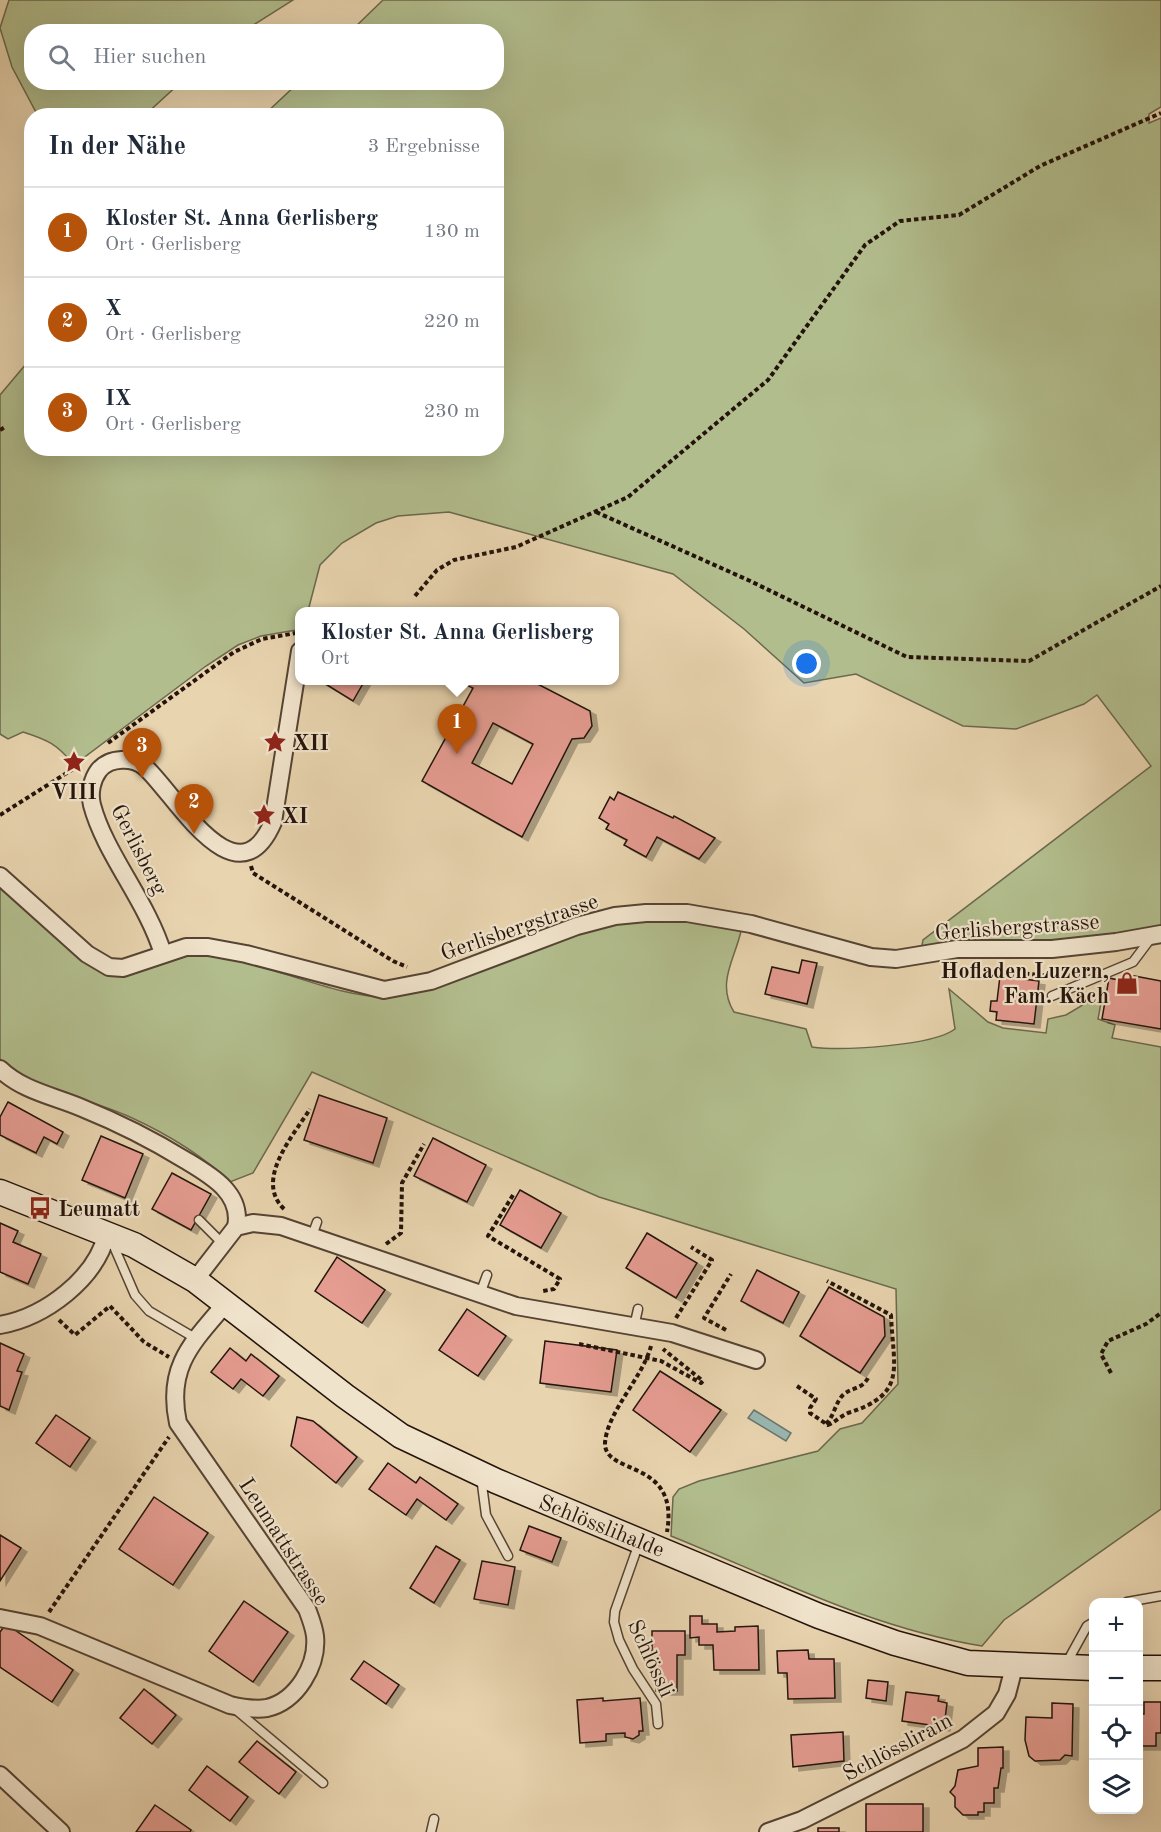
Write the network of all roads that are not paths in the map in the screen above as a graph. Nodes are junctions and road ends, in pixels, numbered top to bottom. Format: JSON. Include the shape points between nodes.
{"nodes":[{"id":1,"x":295,"y":683,"type":"edge"},
{"id":2,"x":0,"y":876,"type":"edge"},
{"id":3,"x":1157,"y":934,"type":"edge"},
{"id":4,"x":163,"y":954,"type":"junction"},
{"id":5,"x":1052,"y":996,"type":"dead end"},
{"id":6,"x":0,"y":1069,"type":"edge"},
{"id":7,"x":0,"y":1192,"type":"edge"},
{"id":8,"x":199,"y":1220,"type":"dead end"},
{"id":9,"x":236,"y":1227,"type":"junction"},
{"id":10,"x":107,"y":1233,"type":"junction"},
{"id":11,"x":223,"y":1244,"type":"junction"},
{"id":12,"x":487,"y":1275,"type":"dead end"},
{"id":13,"x":195,"y":1280,"type":"junction"},
{"id":14,"x":480,"y":1295,"type":"junction"},
{"id":15,"x":226,"y":1303,"type":"junction"},
{"id":16,"x":638,"y":1309,"type":"dead end"},
{"id":17,"x":0,"y":1325,"type":"edge"},
{"id":18,"x":634,"y":1327,"type":"junction"},
{"id":19,"x":195,"y":1338,"type":"junction"},
{"id":20,"x":756,"y":1360,"type":"dead end"},
{"id":21,"x":481,"y":1474,"type":"junction"},
{"id":22,"x":640,"y":1540,"type":"junction"},
{"id":23,"x":508,"y":1556,"type":"dead end"},
{"id":24,"x":1161,"y":1596,"type":"edge"},
{"id":25,"x":1143,"y":1599,"type":"edge"},
{"id":26,"x":0,"y":1618,"type":"edge"},
{"id":27,"x":1089,"y":1625,"type":"edge"},
{"id":28,"x":1014,"y":1667,"type":"junction"},
{"id":29,"x":1064,"y":1667,"type":"junction"},
{"id":30,"x":1089,"y":1668,"type":"edge"},
{"id":31,"x":1143,"y":1668,"type":"edge"},
{"id":32,"x":1161,"y":1668,"type":"edge"},
{"id":33,"x":230,"y":1705,"type":"junction"},
{"id":34,"x":658,"y":1724,"type":"dead end"},
{"id":35,"x":0,"y":1775,"type":"edge"},
{"id":36,"x":323,"y":1783,"type":"dead end"},
{"id":37,"x":434,"y":1819,"type":"dead end"},
{"id":38,"x":61,"y":1832,"type":"edge"},
{"id":39,"x":432,"y":1832,"type":"edge"},
{"id":40,"x":768,"y":1832,"type":"edge"}],
"edges":[{"from":1,"to":4,"type":"street","name":"Gerlisberg","via":[[273,822],[268,835],[251,850],[239,852],[219,846],[132,759],[101,768],[94,778],[92,804],[156,930]]},
{"from":2,"to":4,"type":"street","name":"Gerlisbergstrasse","via":[[87,954],[109,967],[144,963]]},
{"from":3,"to":4,"type":"street","name":"Gerlisbergstrasse","via":[[1052,949],[978,949],[896,959],[871,957],[751,924],[687,913],[646,913],[577,926],[403,988],[373,988],[208,947],[186,947]]},
{"from":3,"to":5,"type":"lane","via":[[1133,962]]},
{"from":6,"to":9,"type":"street","via":[[39,1094],[140,1132],[196,1167],[229,1193],[238,1213]]},
{"from":7,"to":10,"type":"main road","name":"Schlösslihalde"},
{"from":8,"to":11,"type":"lane"},
{"from":9,"to":11,"type":"street"},
{"from":9,"to":14,"type":"street","via":[[253,1223],[315,1229],[370,1256]]},
{"from":10,"to":13,"type":"main road","name":"Schlösslihalde"},
{"from":10,"to":17,"type":"street","via":[[104,1246],[84,1276],[45,1307],[14,1323]]},
{"from":10,"to":19,"type":"lane","via":[[135,1295],[149,1311]]},
{"from":11,"to":13,"type":"street"},
{"from":12,"to":14,"type":"lane"},
{"from":13,"to":15,"type":"main road","name":"Schlösslihalde"},
{"from":14,"to":18,"type":"street","via":[[530,1310]]},
{"from":15,"to":19,"type":"street","name":"Leumattstrasse"},
{"from":15,"to":21,"type":"main road","name":"Schlösslihalde","via":[[401,1436]]},
{"from":16,"to":18,"type":"lane"},
{"from":18,"to":20,"type":"street","via":[[670,1333]]},
{"from":19,"to":33,"type":"street","name":"Leumattstrasse","via":[[182,1363],[173,1400],[178,1423],[307,1609],[315,1635],[314,1658],[304,1680],[286,1699],[268,1707]]},
{"from":21,"to":22,"type":"main road","name":"Schlösslihalde"},
{"from":21,"to":23,"type":"lane","via":[[486,1515]]},
{"from":22,"to":28,"type":"main road","name":"Schlösslihalde","via":[[819,1616],[895,1643],[968,1663]]},
{"from":22,"to":34,"type":"lane","name":"Schlössli","via":[[614,1622],[633,1669],[656,1704]]},
{"from":24,"to":25,"type":"lane"},
{"from":26,"to":33,"type":"street","name":"Leumattstrasse","via":[[40,1626]]},
{"from":27,"to":29,"type":"lane"},
{"from":28,"to":29,"type":"main road","name":"Schlösslihalde"},
{"from":28,"to":40,"type":"street","name":"Schlösslirain","via":[[1007,1694],[996,1713],[963,1739],[802,1820]]},
{"from":29,"to":30,"type":"main road","name":"Schlösslihalde"},
{"from":31,"to":32,"type":"main road"},
{"from":33,"to":36,"type":"lane"},
{"from":35,"to":38,"type":"street"},
{"from":37,"to":39,"type":"lane"}]}
